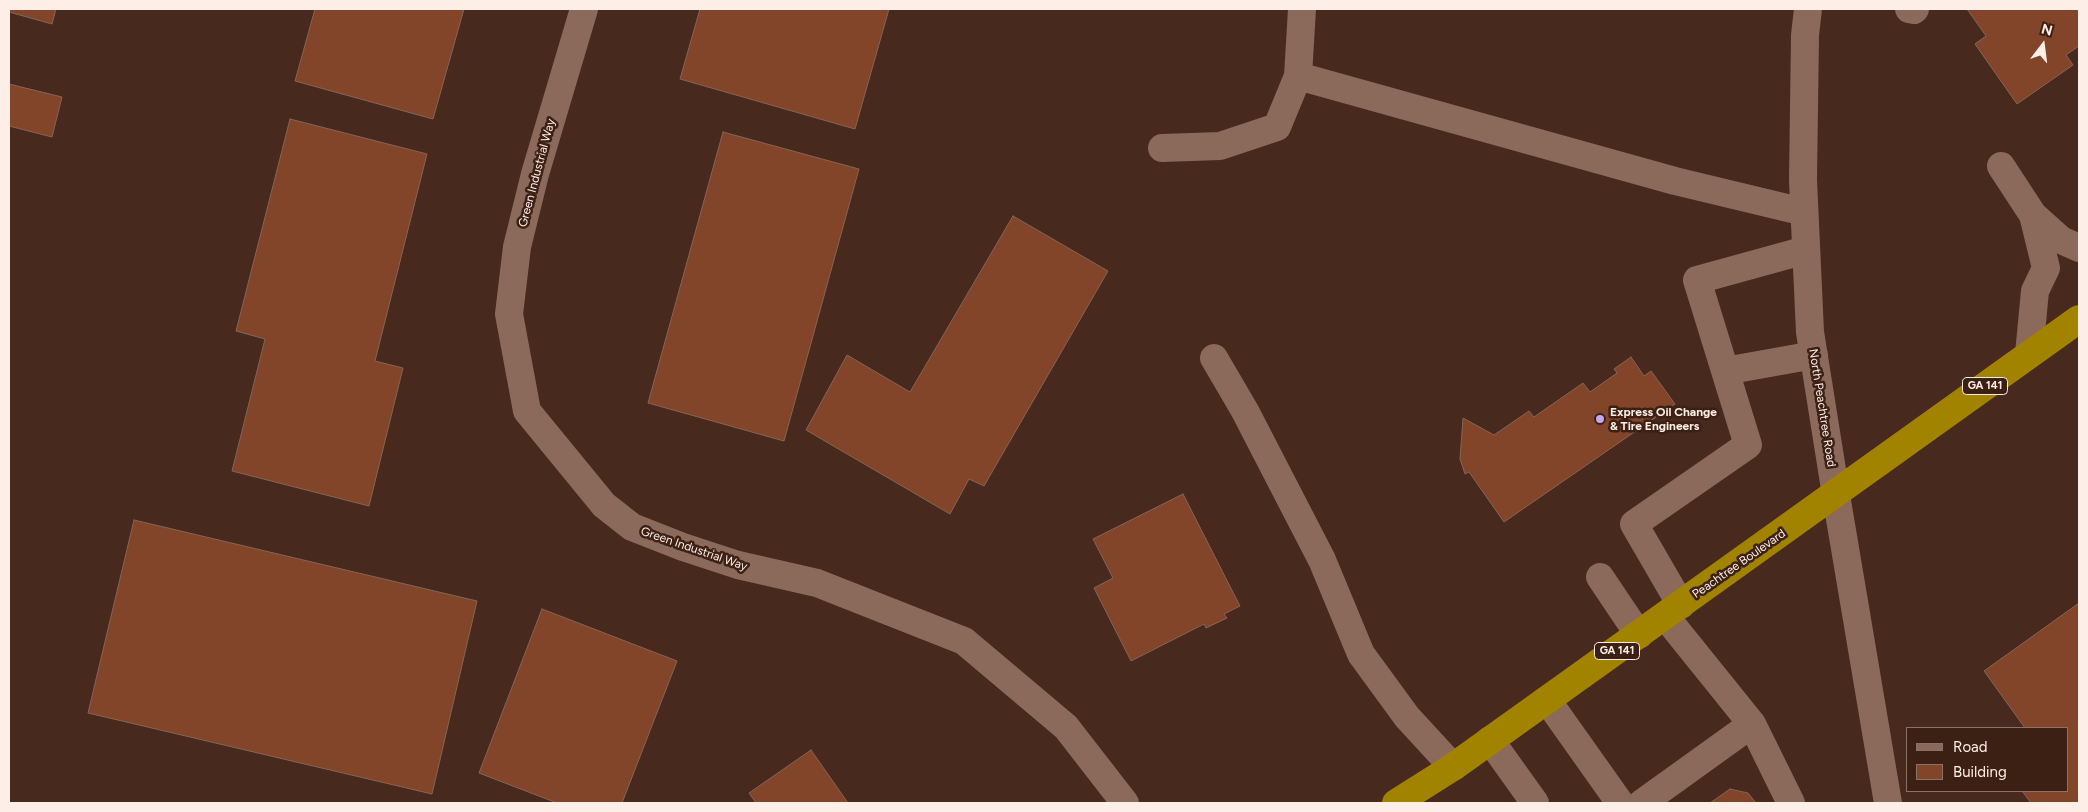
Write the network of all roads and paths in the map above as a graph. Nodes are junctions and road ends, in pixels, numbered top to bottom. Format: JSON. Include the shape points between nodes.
{"nodes":[{"id":1,"x":584,"y":9,"type":"edge"},
{"id":2,"x":1302,"y":9,"type":"edge"},
{"id":3,"x":1808,"y":9,"type":"edge"},
{"id":4,"x":1909,"y":9,"type":"edge"},
{"id":5,"x":1915,"y":9,"type":"edge"},
{"id":6,"x":1298,"y":76,"type":"junction"},
{"id":7,"x":1162,"y":148,"type":"dead end"},
{"id":8,"x":2001,"y":166,"type":"dead end"},
{"id":9,"x":1804,"y":212,"type":"junction"},
{"id":10,"x":2033,"y":215,"type":"junction"},
{"id":11,"x":2079,"y":248,"type":"edge"},
{"id":12,"x":1806,"y":250,"type":"junction"},
{"id":13,"x":2079,"y":319,"type":"edge"},
{"id":14,"x":2029,"y":354,"type":"junction"},
{"id":15,"x":1814,"y":355,"type":"junction"},
{"id":16,"x":1214,"y":358,"type":"dead end"},
{"id":17,"x":1725,"y":371,"type":"junction"},
{"id":18,"x":1836,"y":495,"type":"junction"},
{"id":19,"x":1600,"y":577,"type":"dead end"},
{"id":20,"x":1673,"y":610,"type":"junction"},
{"id":21,"x":1639,"y":635,"type":"junction"},
{"id":22,"x":1547,"y":700,"type":"junction"},
{"id":23,"x":1752,"y":724,"type":"junction"},
{"id":24,"x":1490,"y":740,"type":"junction"},
{"id":25,"x":1453,"y":767,"type":"junction"},
{"id":26,"x":1407,"y":800,"type":"edge"},
{"id":27,"x":1126,"y":803,"type":"edge"},
{"id":28,"x":1535,"y":803,"type":"edge"},
{"id":29,"x":1620,"y":803,"type":"edge"},
{"id":30,"x":1642,"y":803,"type":"edge"},
{"id":31,"x":1791,"y":803,"type":"edge"},
{"id":32,"x":1888,"y":803,"type":"edge"}],
"edges":[{"from":1,"to":27,"type":"street","name":"Green Industrial Way","via":[[517,246],[509,314],[527,411],[604,505],[632,527],[738,565],[817,583],[964,641],[1066,727]]},
{"from":2,"to":6,"type":"street"},
{"from":3,"to":9,"type":"street","name":"North Peachtree Road"},
{"from":4,"to":5,"type":"street"},
{"from":6,"to":7,"type":"street","via":[[1277,127],[1220,146]]},
{"from":6,"to":9,"type":"street","via":[[1666,178]]},
{"from":8,"to":10,"type":"street"},
{"from":9,"to":12,"type":"street","name":"North Peachtree Road"},
{"from":10,"to":11,"type":"street","via":[[2061,240]]},
{"from":10,"to":14,"type":"street","via":[[2046,268],[2035,291]]},
{"from":12,"to":15,"type":"street","name":"North Peachtree Road"},
{"from":12,"to":17,"type":"street","via":[[1698,280]]},
{"from":13,"to":14,"type":"highway","name":"Peachtree Boulevard","number":"GA 141"},
{"from":14,"to":18,"type":"highway","name":"Peachtree Boulevard","number":"GA 141"},
{"from":15,"to":17,"type":"street"},
{"from":15,"to":18,"type":"street","name":"North Peachtree Road"},
{"from":16,"to":25,"type":"street","via":[[1322,560],[1361,654],[1407,716]]},
{"from":17,"to":20,"type":"street","via":[[1748,445],[1634,524]]},
{"from":18,"to":20,"type":"highway","name":"Peachtree Boulevard","number":"GA 141"},
{"from":18,"to":32,"type":"street","name":"North Peachtree Road"},
{"from":19,"to":21,"type":"street"},
{"from":20,"to":21,"type":"highway","name":"Peachtree Boulevard","number":"GA 141"},
{"from":20,"to":23,"type":"street"},
{"from":21,"to":22,"type":"highway","name":"Peachtree Boulevard","number":"GA 141"},
{"from":22,"to":24,"type":"highway","name":"Peachtree Boulevard","number":"GA 141"},
{"from":22,"to":29,"type":"street"},
{"from":23,"to":30,"type":"street"},
{"from":23,"to":31,"type":"street"},
{"from":24,"to":25,"type":"highway","name":"Peachtree Boulevard","number":"GA 141"},
{"from":24,"to":28,"type":"street"},
{"from":25,"to":26,"type":"highway","name":"Peachtree Boulevard","number":"GA 141"}]}
